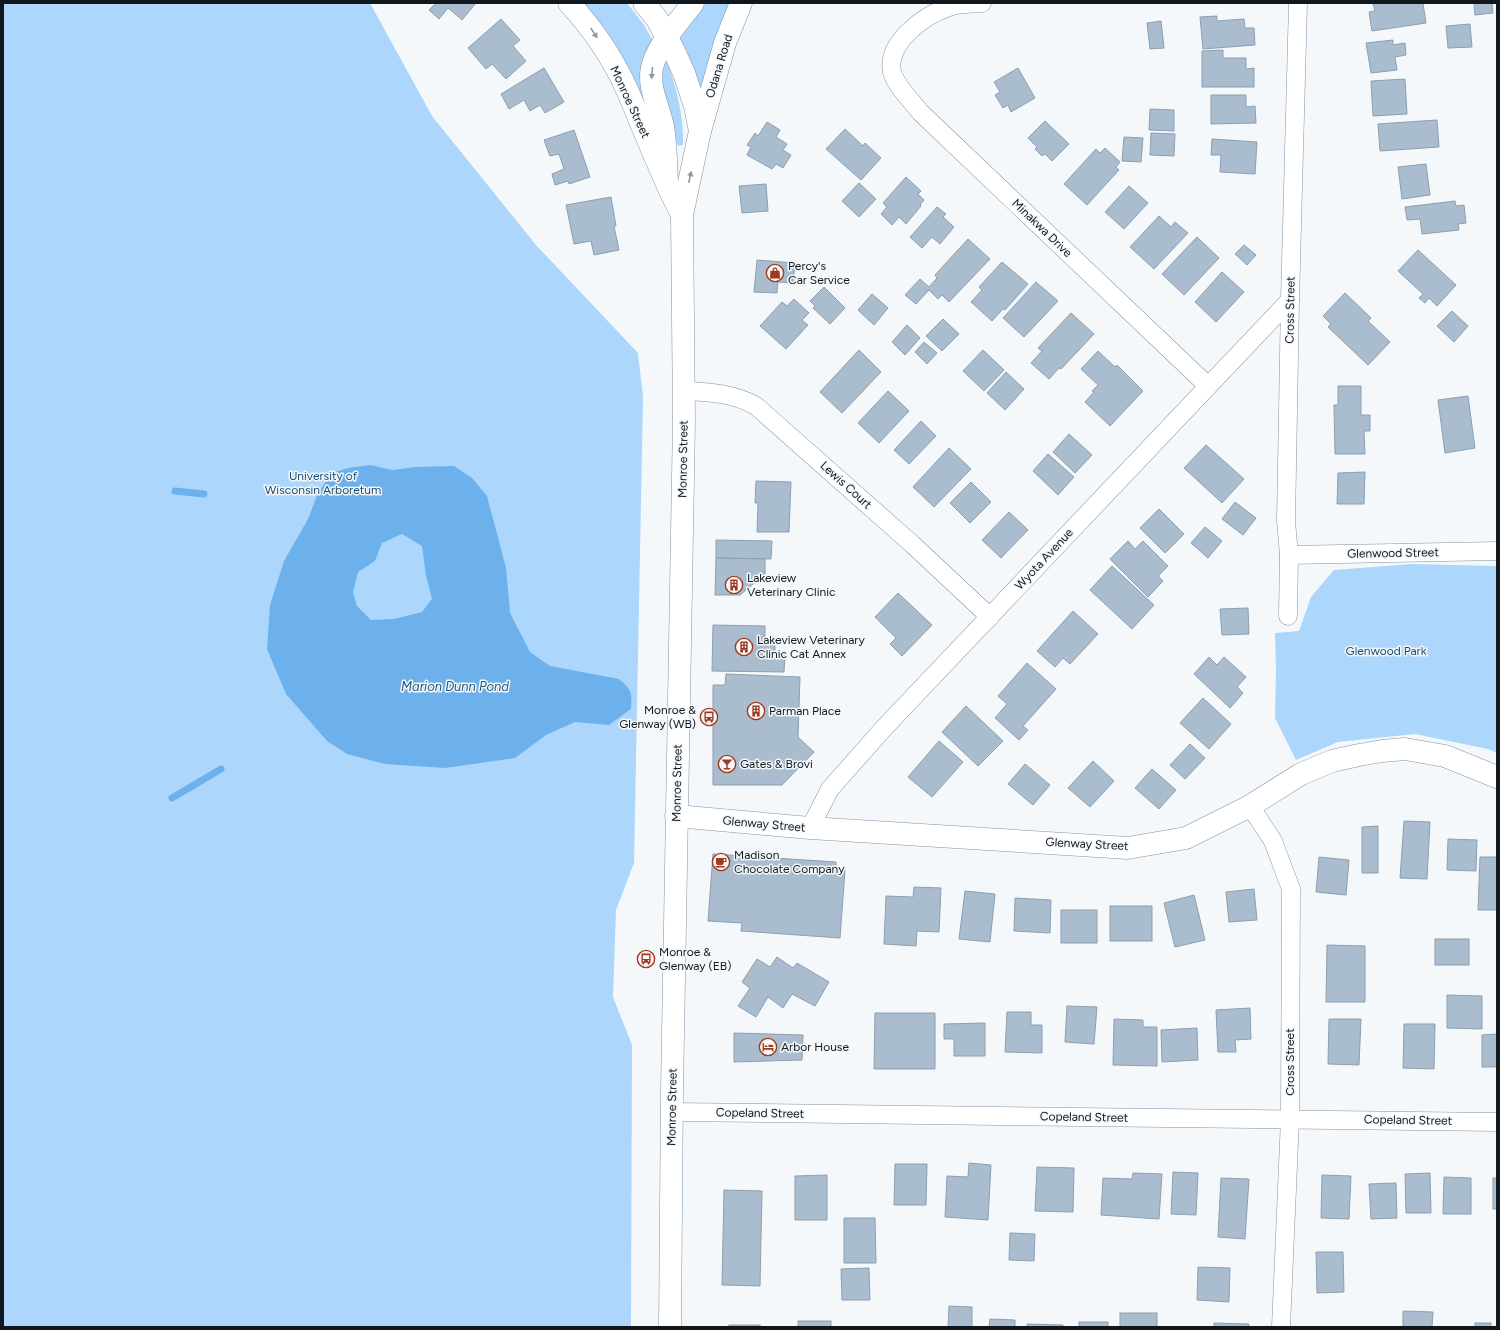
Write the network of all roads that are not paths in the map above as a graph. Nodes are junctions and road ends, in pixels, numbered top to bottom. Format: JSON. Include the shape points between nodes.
{"nodes":[{"id":1,"x":569,"y":3,"type":"edge"},
{"id":2,"x":644,"y":3,"type":"edge"},
{"id":3,"x":693,"y":3,"type":"edge"},
{"id":4,"x":741,"y":3,"type":"edge"},
{"id":5,"x":982,"y":3,"type":"edge"},
{"id":6,"x":1298,"y":3,"type":"edge"},
{"id":7,"x":667,"y":38,"type":"junction"},
{"id":8,"x":700,"y":131,"type":"junction"},
{"id":9,"x":667,"y":186,"type":"junction"},
{"id":10,"x":682,"y":216,"type":"junction"},
{"id":11,"x":1290,"y":300,"type":"junction"},
{"id":12,"x":1208,"y":386,"type":"junction"},
{"id":13,"x":684,"y":391,"type":"junction"},
{"id":14,"x":1497,"y":550,"type":"edge"},
{"id":15,"x":1289,"y":556,"type":"junction"},
{"id":16,"x":990,"y":616,"type":"junction"},
{"id":17,"x":1288,"y":616,"type":"dead end"},
{"id":18,"x":1497,"y":777,"type":"edge"},
{"id":19,"x":1250,"y":806,"type":"junction"},
{"id":20,"x":676,"y":816,"type":"junction"},
{"id":21,"x":810,"y":828,"type":"junction"},
{"id":22,"x":672,"y":1112,"type":"junction"},
{"id":23,"x":1290,"y":1119,"type":"junction"},
{"id":24,"x":1497,"y":1122,"type":"edge"},
{"id":25,"x":670,"y":1327,"type":"edge"},
{"id":26,"x":1281,"y":1327,"type":"edge"}],
"edges":[{"from":1,"to":9,"type":"main road","name":"Monroe Street","one_way":true,"via":[[587,22],[627,91]]},
{"from":2,"to":7,"type":"main road","via":[[657,19]]},
{"from":3,"to":7,"type":"main road"},
{"from":4,"to":8,"type":"main road","name":"Odana Road","via":[[725,43]]},
{"from":5,"to":12,"type":"street","name":"Minakwa Drive","via":[[950,6],[925,18],[902,38],[893,60],[892,73],[920,112]]},
{"from":6,"to":11,"type":"street","name":"Cross Street"},
{"from":7,"to":8,"type":"main road","name":"Monroe Street","via":[[684,73]]},
{"from":7,"to":9,"type":"main road","name":"Monroe Street","one_way":true,"via":[[653,62],[651,78],[652,92],[663,126]]},
{"from":10,"to":8,"type":"main road","name":"Monroe Street","one_way":true},
{"from":9,"to":10,"type":"main road","name":"Monroe Street"},
{"from":10,"to":13,"type":"main road","name":"Monroe Street"},
{"from":11,"to":12,"type":"street","name":"Wyota Avenue"},
{"from":11,"to":15,"type":"street","name":"Cross Street","via":[[1286,521]]},
{"from":12,"to":16,"type":"street","name":"Wyota Avenue"},
{"from":13,"to":16,"type":"street","name":"Lewis Court","via":[[731,396],[756,406]]},
{"from":13,"to":20,"type":"main road","name":"Monroe Street"},
{"from":14,"to":15,"type":"street","name":"Glenwood Street"},
{"from":15,"to":17,"type":"street","name":"Cross Street"},
{"from":16,"to":21,"type":"street","name":"Wyota Avenue","via":[[830,789]]},
{"from":18,"to":19,"type":"main road","name":"Glenway Street","via":[[1446,756],[1405,749],[1382,751],[1332,761],[1301,774]]},
{"from":19,"to":21,"type":"main road","name":"Glenway Street","via":[[1186,838],[1128,848]]},
{"from":19,"to":23,"type":"street","name":"Cross Street","via":[[1273,841],[1291,889]]},
{"from":20,"to":21,"type":"main road","name":"Glenway Street"},
{"from":20,"to":22,"type":"main road","name":"Monroe Street"},
{"from":22,"to":23,"type":"street","name":"Copeland Street"},
{"from":22,"to":25,"type":"main road","name":"Monroe Street"},
{"from":23,"to":24,"type":"street","name":"Copeland Street"},
{"from":23,"to":26,"type":"street","name":"Cross Street"}]}
